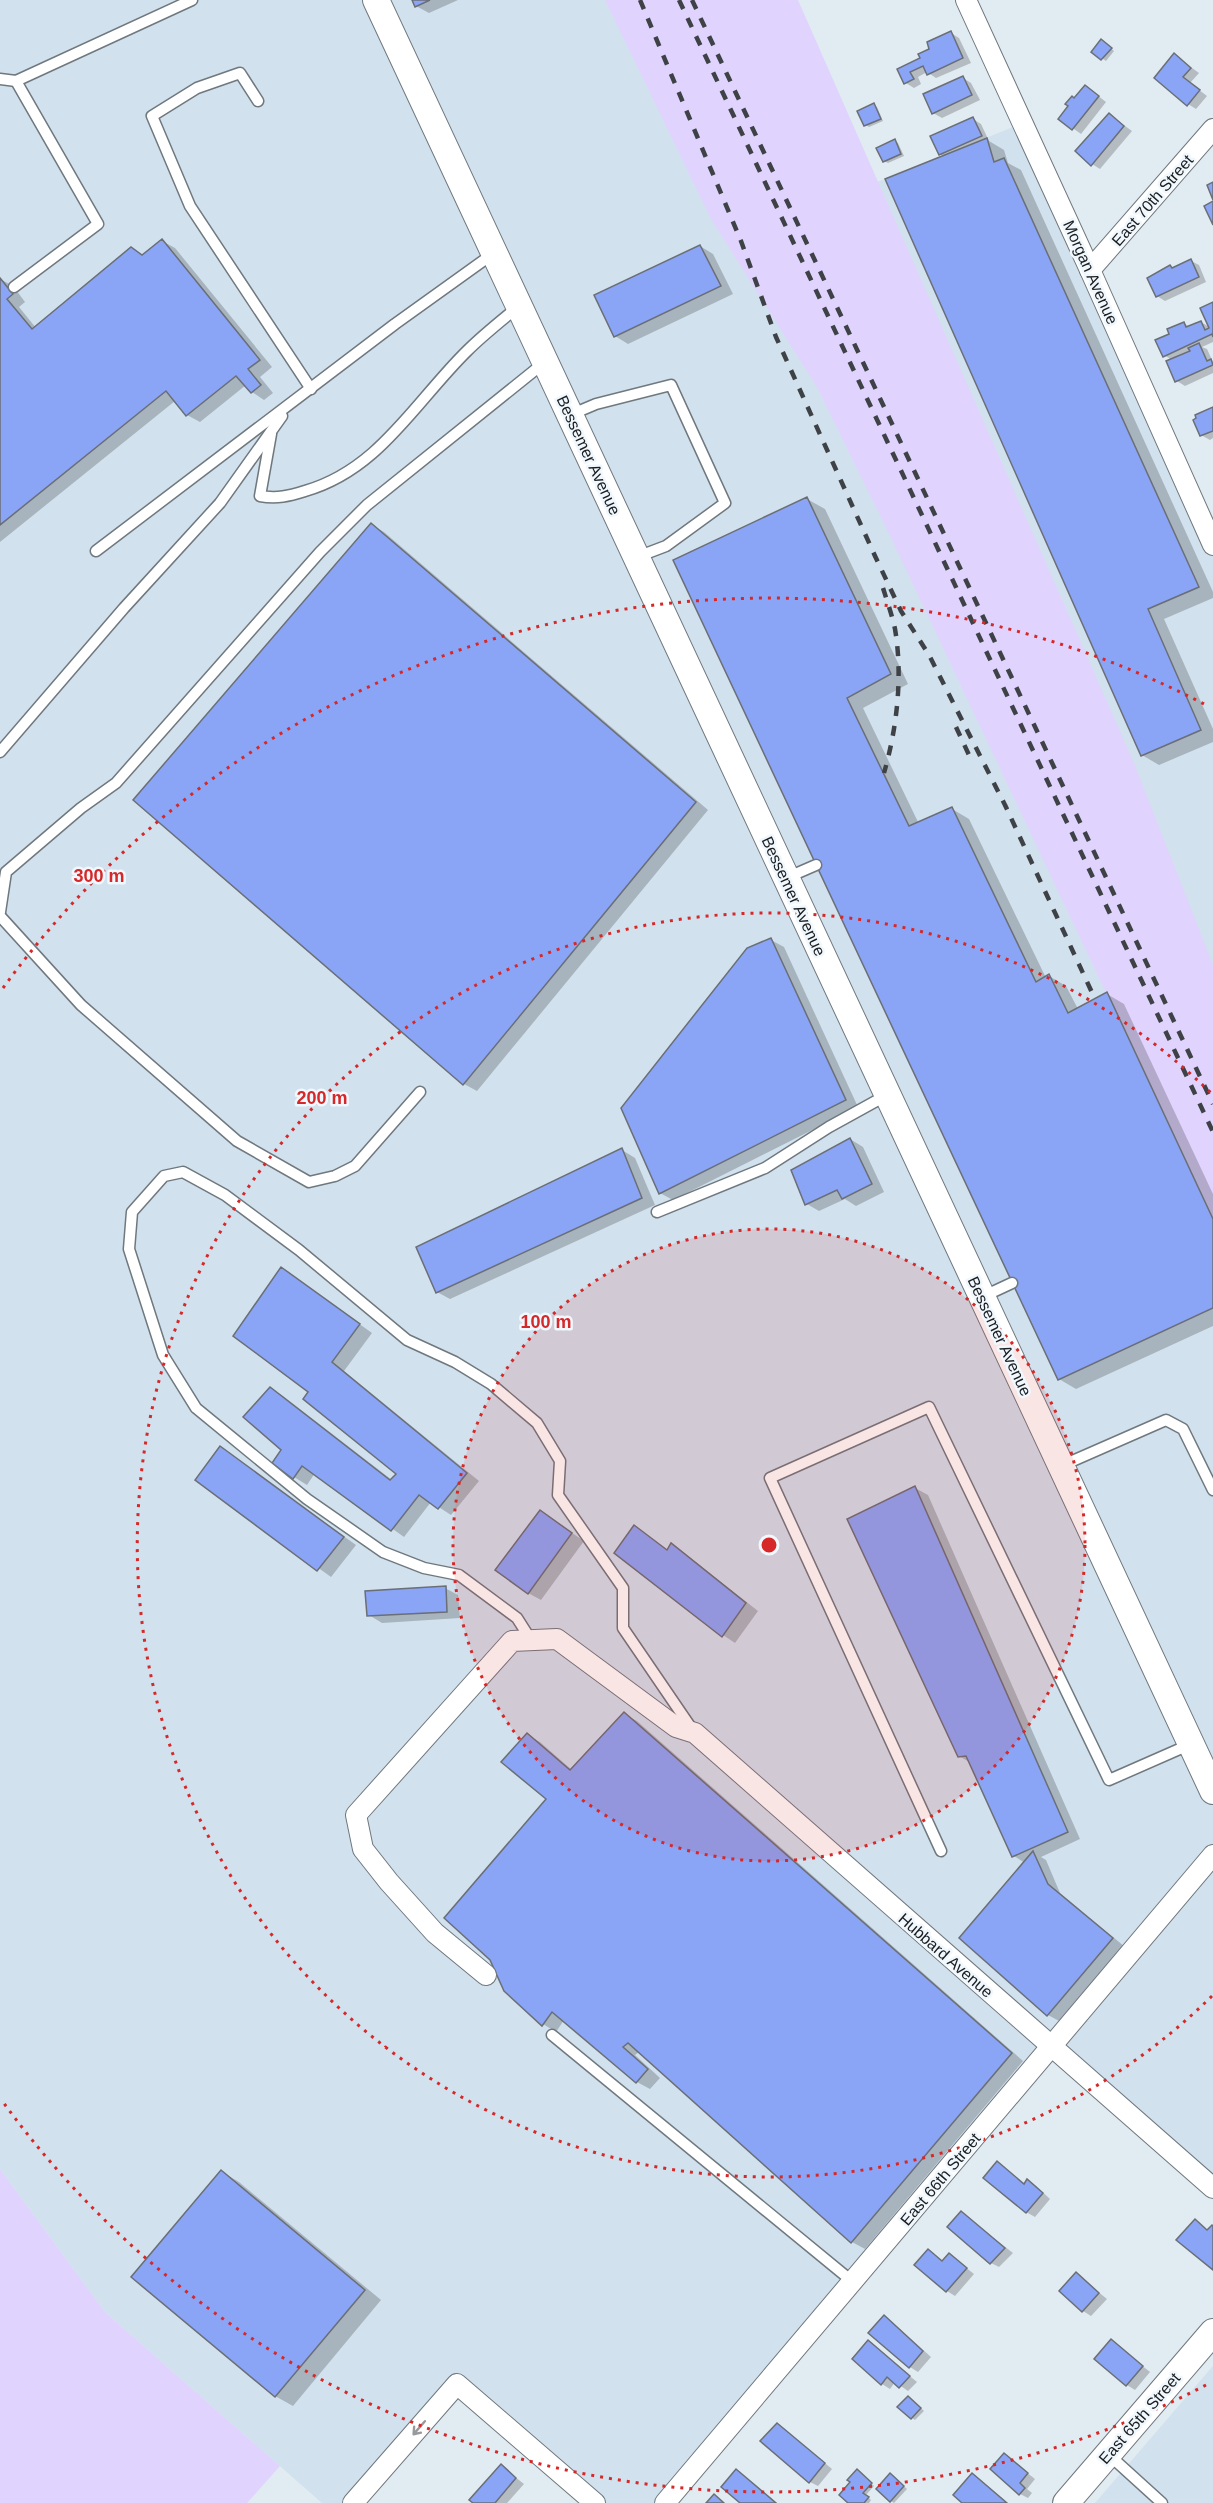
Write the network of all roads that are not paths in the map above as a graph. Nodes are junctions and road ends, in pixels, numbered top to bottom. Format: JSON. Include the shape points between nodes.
{"nodes":[{"id":1,"x":192,"y":0,"type":"edge"},
{"id":2,"x":376,"y":0,"type":"edge"},
{"id":3,"x":966,"y":0,"type":"edge"},
{"id":4,"x":0,"y":78,"type":"edge"},
{"id":5,"x":16,"y":81,"type":"junction"},
{"id":6,"x":258,"y":100,"type":"dead end"},
{"id":7,"x":1213,"y":129,"type":"edge"},
{"id":8,"x":494,"y":253,"type":"junction"},
{"id":9,"x":1090,"y":270,"type":"junction"},
{"id":10,"x":14,"y":287,"type":"dead end"},
{"id":11,"x":519,"y":306,"type":"junction"},
{"id":12,"x":545,"y":362,"type":"junction"},
{"id":13,"x":311,"y":389,"type":"junction"},
{"id":14,"x":290,"y":406,"type":"junction"},
{"id":15,"x":570,"y":415,"type":"junction"},
{"id":16,"x":272,"y":430,"type":"junction"},
{"id":17,"x":1213,"y":545,"type":"edge"},
{"id":18,"x":96,"y":551,"type":"dead end"},
{"id":19,"x":636,"y":557,"type":"junction"},
{"id":20,"x":0,"y":752,"type":"edge"},
{"id":21,"x":816,"y":865,"type":"dead end"},
{"id":22,"x":786,"y":878,"type":"junction"},
{"id":23,"x":0,"y":914,"type":"edge"},
{"id":24,"x":420,"y":1092,"type":"dead end"},
{"id":25,"x":888,"y":1095,"type":"junction"},
{"id":26,"x":657,"y":1212,"type":"dead end"},
{"id":27,"x":1012,"y":1283,"type":"dead end"},
{"id":28,"x":982,"y":1298,"type":"junction"},
{"id":29,"x":1061,"y":1466,"type":"junction"},
{"id":30,"x":1213,"y":1490,"type":"edge"},
{"id":31,"x":531,"y":1640,"type":"junction"},
{"id":32,"x":685,"y":1730,"type":"junction"},
{"id":33,"x":1191,"y":1744,"type":"junction"},
{"id":34,"x":1213,"y":1791,"type":"edge"},
{"id":35,"x":941,"y":1851,"type":"dead end"},
{"id":36,"x":1213,"y":1855,"type":"edge"},
{"id":37,"x":486,"y":1975,"type":"dead end"},
{"id":38,"x":552,"y":2035,"type":"dead end"},
{"id":39,"x":1051,"y":2048,"type":"junction"},
{"id":40,"x":1213,"y":2188,"type":"edge"},
{"id":41,"x":853,"y":2282,"type":"junction"},
{"id":42,"x":1213,"y":2332,"type":"edge"},
{"id":43,"x":1108,"y":2454,"type":"junction"},
{"id":44,"x":353,"y":2503,"type":"edge"},
{"id":45,"x":595,"y":2503,"type":"edge"},
{"id":46,"x":665,"y":2503,"type":"edge"},
{"id":47,"x":1066,"y":2503,"type":"edge"},
{"id":48,"x":1162,"y":2503,"type":"edge"}],
"edges":[{"from":1,"to":5,"type":"lane"},
{"from":2,"to":8,"type":"street","name":"Bessemer Avenue"},
{"from":3,"to":9,"type":"street","name":"Morgan Avenue"},
{"from":4,"to":5,"type":"lane"},
{"from":5,"to":10,"type":"lane","via":[[98,224]]},
{"from":6,"to":13,"type":"lane","via":[[240,73],[197,88],[152,116],[190,206]]},
{"from":7,"to":9,"type":"street","name":"East 70th Street"},
{"from":8,"to":11,"type":"street","name":"Bessemer Avenue"},
{"from":8,"to":13,"type":"lane"},
{"from":9,"to":17,"type":"street","name":"Morgan Avenue"},
{"from":11,"to":12,"type":"street","name":"Bessemer Avenue"},
{"from":11,"to":16,"type":"lane","via":[[466,352],[412,415],[357,468],[326,485],[276,499],[260,496]]},
{"from":12,"to":15,"type":"street","name":"Bessemer Avenue"},
{"from":12,"to":23,"type":"lane","via":[[367,505],[320,552],[116,783],[6,872]]},
{"from":13,"to":14,"type":"lane"},
{"from":14,"to":16,"type":"lane"},
{"from":14,"to":18,"type":"lane"},
{"from":15,"to":19,"type":"street","name":"Bessemer Avenue"},
{"from":15,"to":19,"type":"lane","via":[[671,385],[725,503],[666,546]]},
{"from":16,"to":20,"type":"lane","via":[[220,503]]},
{"from":19,"to":22,"type":"street","name":"Bessemer Avenue"},
{"from":21,"to":22,"type":"lane"},
{"from":22,"to":25,"type":"street","name":"Bessemer Avenue"},
{"from":23,"to":24,"type":"lane","via":[[81,1005],[237,1141],[309,1182],[355,1166]]},
{"from":25,"to":26,"type":"lane","via":[[765,1168]]},
{"from":25,"to":28,"type":"street","name":"Bessemer Avenue"},
{"from":27,"to":28,"type":"lane"},
{"from":28,"to":29,"type":"street","name":"Bessemer Avenue"},
{"from":29,"to":30,"type":"lane","via":[[1166,1420],[1183,1429]]},
{"from":29,"to":33,"type":"street","name":"Bessemer Avenue"},
{"from":31,"to":32,"type":"street","name":"Hubbard Avenue","via":[[557,1639]]},
{"from":31,"to":32,"type":"lane","via":[[517,1618],[459,1575],[424,1568],[383,1552],[307,1499],[196,1408],[163,1355],[129,1249],[132,1212],[164,1176],[183,1172],[225,1195],[299,1250],[407,1340],[491,1384],[537,1422],[560,1461],[558,1495],[623,1588],[623,1628]]},
{"from":31,"to":37,"type":"street","via":[[512,1641],[356,1815],[363,1849],[389,1882],[435,1933]]},
{"from":32,"to":39,"type":"street","name":"Hubbard Avenue"},
{"from":33,"to":34,"type":"street","name":"Bessemer Avenue"},
{"from":33,"to":35,"type":"lane","via":[[1109,1780],[929,1407],[770,1478]]},
{"from":36,"to":39,"type":"street","name":"East 66th Street"},
{"from":38,"to":41,"type":"lane"},
{"from":39,"to":40,"type":"street","name":"Hubbard Avenue"},
{"from":39,"to":41,"type":"street","name":"East 66th Street"},
{"from":41,"to":46,"type":"street","name":"East 66th Street"},
{"from":42,"to":43,"type":"street","name":"East 65th Street"},
{"from":43,"to":47,"type":"street","name":"East 65th Street"},
{"from":43,"to":48,"type":"lane"},
{"from":45,"to":44,"type":"street","one_way":true,"via":[[457,2384]]}]}
